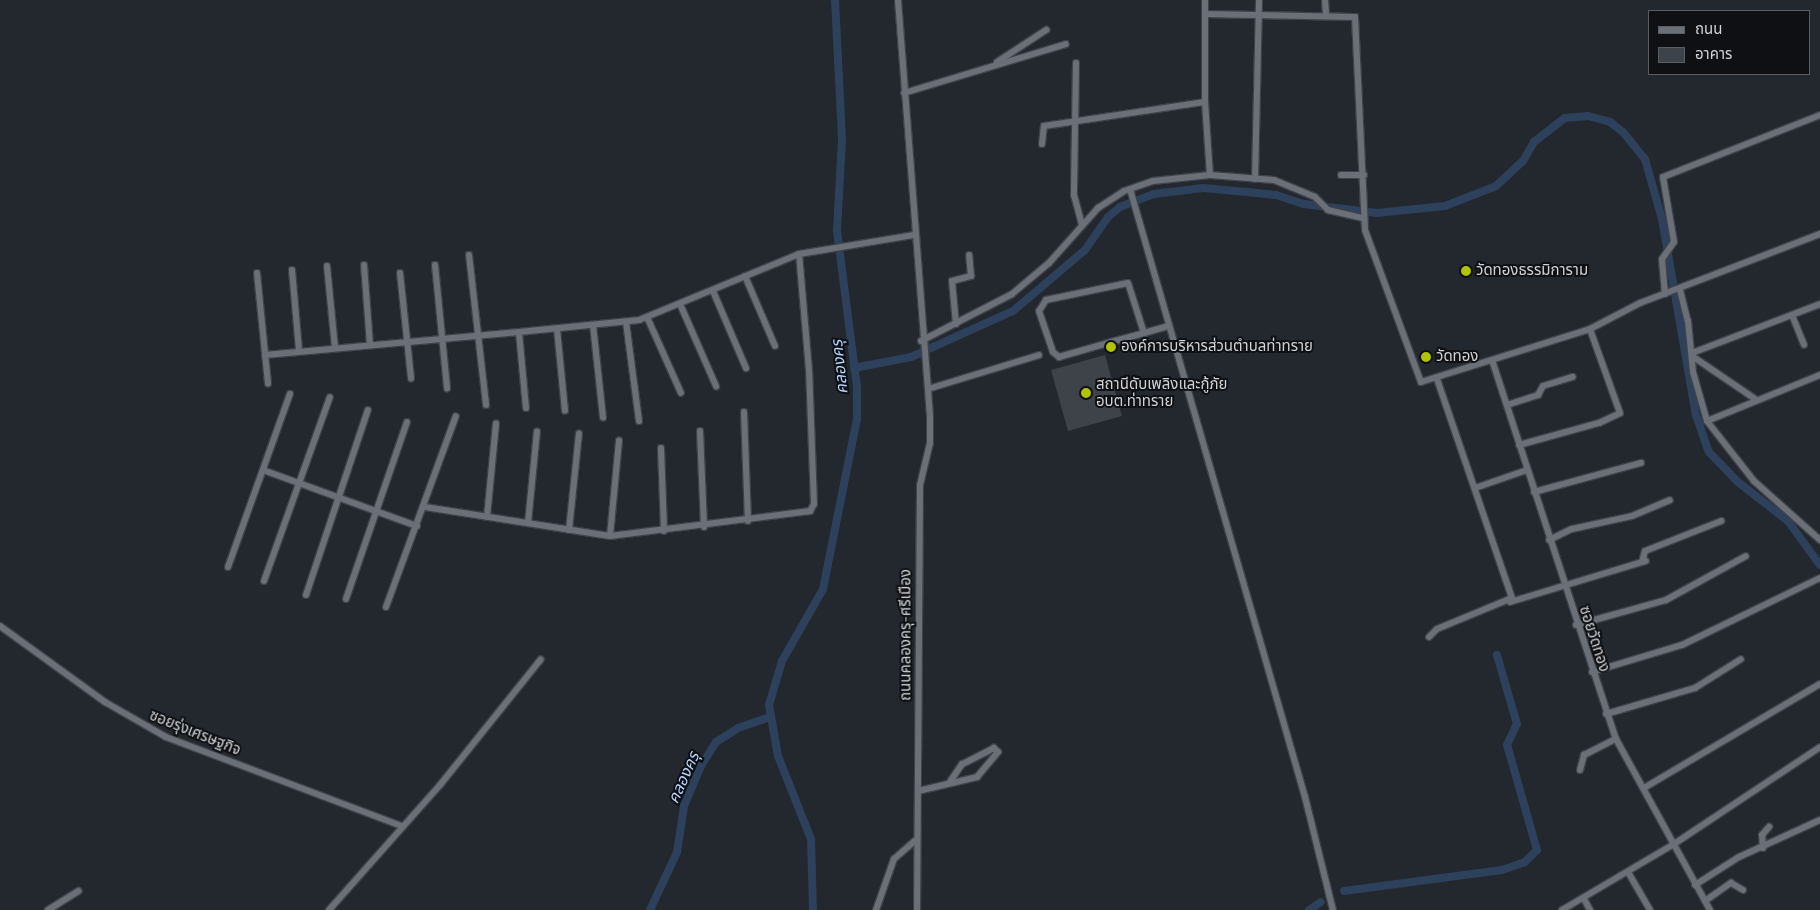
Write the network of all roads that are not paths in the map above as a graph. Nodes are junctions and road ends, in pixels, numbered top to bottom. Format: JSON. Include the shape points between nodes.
{"nodes":[{"id":1,"x":898,"y":0,"type":"edge"},
{"id":2,"x":1205,"y":0,"type":"edge"},
{"id":3,"x":1259,"y":0,"type":"edge"},
{"id":4,"x":1326,"y":0,"type":"edge"},
{"id":5,"x":1259,"y":13,"type":"junction"},
{"id":6,"x":1205,"y":14,"type":"junction"},
{"id":7,"x":1326,"y":15,"type":"junction"},
{"id":8,"x":1046,"y":30,"type":"dead end"},
{"id":9,"x":1066,"y":44,"type":"dead end"},
{"id":10,"x":1076,"y":63,"type":"dead end"},
{"id":11,"x":992,"y":66,"type":"junction"},
{"id":12,"x":904,"y":93,"type":"junction"},
{"id":13,"x":1205,"y":102,"type":"junction"},
{"id":14,"x":1820,"y":115,"type":"edge"},
{"id":15,"x":1075,"y":121,"type":"junction"},
{"id":16,"x":1042,"y":144,"type":"dead end"},
{"id":17,"x":1210,"y":175,"type":"junction"},
{"id":18,"x":1341,"y":175,"type":"dead end"},
{"id":19,"x":1364,"y":175,"type":"junction"},
{"id":20,"x":1256,"y":179,"type":"junction"},
{"id":21,"x":1131,"y":191,"type":"junction"},
{"id":22,"x":1364,"y":216,"type":"junction"},
{"id":23,"x":1082,"y":224,"type":"junction"},
{"id":24,"x":1820,"y":234,"type":"edge"},
{"id":25,"x":914,"y":236,"type":"junction"},
{"id":26,"x":799,"y":254,"type":"junction"},
{"id":27,"x":469,"y":255,"type":"dead end"},
{"id":28,"x":970,"y":255,"type":"dead end"},
{"id":29,"x":436,"y":265,"type":"dead end"},
{"id":30,"x":327,"y":266,"type":"dead end"},
{"id":31,"x":364,"y":266,"type":"dead end"},
{"id":32,"x":292,"y":270,"type":"dead end"},
{"id":33,"x":257,"y":273,"type":"dead end"},
{"id":34,"x":400,"y":273,"type":"dead end"},
{"id":35,"x":745,"y":276,"type":"junction"},
{"id":36,"x":1679,"y":290,"type":"junction"},
{"id":37,"x":713,"y":291,"type":"junction"},
{"id":38,"x":1667,"y":293,"type":"junction"},
{"id":39,"x":680,"y":304,"type":"junction"},
{"id":40,"x":1820,"y":304,"type":"edge"},
{"id":41,"x":1792,"y":315,"type":"junction"},
{"id":42,"x":647,"y":317,"type":"junction"},
{"id":43,"x":626,"y":322,"type":"junction"},
{"id":44,"x":956,"y":324,"type":"junction"},
{"id":45,"x":593,"y":325,"type":"junction"},
{"id":46,"x":1168,"y":326,"type":"junction"},
{"id":47,"x":557,"y":329,"type":"junction"},
{"id":48,"x":1590,"y":329,"type":"junction"},
{"id":49,"x":519,"y":332,"type":"junction"},
{"id":50,"x":1144,"y":333,"type":"junction"},
{"id":51,"x":478,"y":334,"type":"junction"},
{"id":52,"x":442,"y":338,"type":"junction"},
{"id":53,"x":407,"y":342,"type":"junction"},
{"id":54,"x":922,"y":343,"type":"junction"},
{"id":55,"x":370,"y":345,"type":"junction"},
{"id":56,"x":1804,"y":345,"type":"dead end"},
{"id":57,"x":775,"y":346,"type":"dead end"},
{"id":58,"x":335,"y":348,"type":"junction"},
{"id":59,"x":299,"y":350,"type":"junction"},
{"id":60,"x":265,"y":354,"type":"junction"},
{"id":61,"x":1039,"y":355,"type":"dead end"},
{"id":62,"x":1692,"y":355,"type":"junction"},
{"id":63,"x":1492,"y":360,"type":"junction"},
{"id":64,"x":746,"y":368,"type":"dead end"},
{"id":65,"x":1820,"y":375,"type":"edge"},
{"id":66,"x":1573,"y":377,"type":"dead end"},
{"id":67,"x":411,"y":378,"type":"dead end"},
{"id":68,"x":1437,"y":379,"type":"junction"},
{"id":69,"x":268,"y":383,"type":"dead end"},
{"id":70,"x":716,"y":386,"type":"dead end"},
{"id":71,"x":447,"y":388,"type":"dead end"},
{"id":72,"x":928,"y":389,"type":"junction"},
{"id":73,"x":681,"y":393,"type":"dead end"},
{"id":74,"x":290,"y":394,"type":"dead end"},
{"id":75,"x":330,"y":397,"type":"dead end"},
{"id":76,"x":1755,"y":399,"type":"junction"},
{"id":77,"x":486,"y":405,"type":"dead end"},
{"id":78,"x":1507,"y":405,"type":"junction"},
{"id":79,"x":526,"y":408,"type":"dead end"},
{"id":80,"x":368,"y":410,"type":"dead end"},
{"id":81,"x":565,"y":411,"type":"dead end"},
{"id":82,"x":744,"y":412,"type":"dead end"},
{"id":83,"x":456,"y":416,"type":"dead end"},
{"id":84,"x":602,"y":418,"type":"dead end"},
{"id":85,"x":639,"y":421,"type":"dead end"},
{"id":86,"x":1707,"y":421,"type":"junction"},
{"id":87,"x":407,"y":422,"type":"dead end"},
{"id":88,"x":496,"y":423,"type":"dead end"},
{"id":89,"x":537,"y":431,"type":"dead end"},
{"id":90,"x":700,"y":431,"type":"dead end"},
{"id":91,"x":579,"y":434,"type":"dead end"},
{"id":92,"x":619,"y":440,"type":"dead end"},
{"id":93,"x":1519,"y":445,"type":"junction"},
{"id":94,"x":661,"y":448,"type":"dead end"},
{"id":95,"x":1641,"y":463,"type":"dead end"},
{"id":96,"x":263,"y":470,"type":"junction"},
{"id":97,"x":1527,"y":470,"type":"junction"},
{"id":98,"x":299,"y":484,"type":"junction"},
{"id":99,"x":1475,"y":488,"type":"junction"},
{"id":100,"x":1534,"y":492,"type":"junction"},
{"id":101,"x":338,"y":498,"type":"junction"},
{"id":102,"x":1670,"y":500,"type":"dead end"},
{"id":103,"x":425,"y":507,"type":"junction"},
{"id":104,"x":376,"y":512,"type":"junction"},
{"id":105,"x":487,"y":517,"type":"junction"},
{"id":106,"x":748,"y":521,"type":"junction"},
{"id":107,"x":1721,"y":521,"type":"dead end"},
{"id":108,"x":528,"y":523,"type":"junction"},
{"id":109,"x":417,"y":526,"type":"junction"},
{"id":110,"x":704,"y":527,"type":"junction"},
{"id":111,"x":569,"y":530,"type":"junction"},
{"id":112,"x":664,"y":531,"type":"junction"},
{"id":113,"x":610,"y":536,"type":"junction"},
{"id":114,"x":1549,"y":540,"type":"junction"},
{"id":115,"x":1820,"y":540,"type":"edge"},
{"id":116,"x":1746,"y":556,"type":"dead end"},
{"id":117,"x":228,"y":567,"type":"dead end"},
{"id":118,"x":1820,"y":578,"type":"edge"},
{"id":119,"x":264,"y":581,"type":"dead end"},
{"id":120,"x":1564,"y":586,"type":"junction"},
{"id":121,"x":306,"y":595,"type":"dead end"},
{"id":122,"x":346,"y":598,"type":"dead end"},
{"id":123,"x":1510,"y":602,"type":"junction"},
{"id":124,"x":386,"y":607,"type":"dead end"},
{"id":125,"x":1576,"y":625,"type":"junction"},
{"id":126,"x":0,"y":626,"type":"edge"},
{"id":127,"x":1429,"y":637,"type":"dead end"},
{"id":128,"x":541,"y":659,"type":"dead end"},
{"id":129,"x":1741,"y":659,"type":"dead end"},
{"id":130,"x":1592,"y":672,"type":"junction"},
{"id":131,"x":1820,"y":684,"type":"edge"},
{"id":132,"x":1606,"y":714,"type":"junction"},
{"id":133,"x":1616,"y":739,"type":"junction"},
{"id":134,"x":1820,"y":747,"type":"edge"},
{"id":135,"x":1580,"y":770,"type":"dead end"},
{"id":136,"x":950,"y":782,"type":"junction"},
{"id":137,"x":1644,"y":788,"type":"junction"},
{"id":138,"x":918,"y":791,"type":"junction"},
{"id":139,"x":1820,"y":820,"type":"edge"},
{"id":140,"x":401,"y":826,"type":"junction"},
{"id":141,"x":1769,"y":827,"type":"dead end"},
{"id":142,"x":917,"y":839,"type":"junction"},
{"id":143,"x":1674,"y":844,"type":"junction"},
{"id":144,"x":1763,"y":848,"type":"junction"},
{"id":145,"x":1628,"y":872,"type":"junction"},
{"id":146,"x":1695,"y":885,"type":"junction"},
{"id":147,"x":1743,"y":890,"type":"dead end"},
{"id":148,"x":78,"y":891,"type":"dead end"},
{"id":149,"x":1584,"y":899,"type":"junction"},
{"id":150,"x":1705,"y":901,"type":"junction"},
{"id":151,"x":48,"y":910,"type":"edge"},
{"id":152,"x":328,"y":910,"type":"edge"},
{"id":153,"x":876,"y":910,"type":"edge"},
{"id":154,"x":917,"y":910,"type":"edge"},
{"id":155,"x":1333,"y":910,"type":"edge"},
{"id":156,"x":1562,"y":910,"type":"edge"},
{"id":157,"x":1590,"y":910,"type":"edge"},
{"id":158,"x":1650,"y":910,"type":"edge"},
{"id":159,"x":1710,"y":910,"type":"edge"}],
"edges":[{"from":1,"to":12,"type":"street","name":"ถนนคลองครุ-ศรีเมือง"},
{"from":2,"to":6,"type":"street"},
{"from":3,"to":5,"type":"street"},
{"from":4,"to":7,"type":"street"},
{"from":5,"to":6,"type":"street"},
{"from":5,"to":7,"type":"street"},
{"from":5,"to":20,"type":"street"},
{"from":6,"to":13,"type":"street"},
{"from":7,"to":19,"type":"street","via":[[1355,18]]},
{"from":8,"to":11,"type":"street"},
{"from":9,"to":11,"type":"street"},
{"from":10,"to":15,"type":"street"},
{"from":11,"to":12,"type":"street"},
{"from":12,"to":25,"type":"street","name":"ถนนคลองครุ-ศรีเมือง"},
{"from":13,"to":15,"type":"street"},
{"from":13,"to":17,"type":"street"},
{"from":14,"to":38,"type":"street","via":[[1662,176],[1673,244],[1662,259]]},
{"from":15,"to":16,"type":"street","via":[[1042,127]]},
{"from":15,"to":23,"type":"street","via":[[1074,196]]},
{"from":17,"to":20,"type":"street"},
{"from":17,"to":21,"type":"street","via":[[1152,181]]},
{"from":18,"to":19,"type":"street"},
{"from":19,"to":22,"type":"street"},
{"from":20,"to":22,"type":"street","via":[[1290,185],[1315,196],[1328,210]]},
{"from":21,"to":23,"type":"street","via":[[1109,199]]},
{"from":21,"to":46,"type":"street"},
{"from":22,"to":68,"type":"street","via":[[1417,377],[1421,382]]},
{"from":23,"to":44,"type":"street","via":[[1049,263],[1012,294]]},
{"from":24,"to":36,"type":"street"},
{"from":25,"to":26,"type":"street"},
{"from":25,"to":54,"type":"street","name":"ถนนคลองครุ-ศรีเมือง"},
{"from":26,"to":35,"type":"street"},
{"from":26,"to":106,"type":"street","via":[[809,370],[814,504],[802,515]]},
{"from":27,"to":51,"type":"street"},
{"from":28,"to":44,"type":"street","via":[[972,276],[952,281]]},
{"from":29,"to":52,"type":"street"},
{"from":30,"to":58,"type":"street"},
{"from":31,"to":55,"type":"street"},
{"from":32,"to":59,"type":"street"},
{"from":33,"to":60,"type":"street"},
{"from":34,"to":53,"type":"street"},
{"from":35,"to":37,"type":"street"},
{"from":35,"to":57,"type":"street"},
{"from":36,"to":38,"type":"street"},
{"from":36,"to":62,"type":"street"},
{"from":37,"to":39,"type":"street"},
{"from":37,"to":64,"type":"street"},
{"from":38,"to":48,"type":"street"},
{"from":39,"to":42,"type":"street"},
{"from":39,"to":70,"type":"street"},
{"from":40,"to":41,"type":"street"},
{"from":41,"to":56,"type":"street"},
{"from":41,"to":62,"type":"street"},
{"from":42,"to":43,"type":"street"},
{"from":42,"to":73,"type":"street"},
{"from":43,"to":45,"type":"street"},
{"from":43,"to":85,"type":"street"},
{"from":44,"to":54,"type":"street"},
{"from":45,"to":47,"type":"street"},
{"from":45,"to":84,"type":"street"},
{"from":46,"to":50,"type":"street"},
{"from":46,"to":155,"type":"street","via":[[1305,798]]},
{"from":47,"to":49,"type":"street"},
{"from":47,"to":81,"type":"street"},
{"from":48,"to":63,"type":"street"},
{"from":48,"to":93,"type":"street","via":[[1620,413],[1599,423]]},
{"from":49,"to":51,"type":"street"},
{"from":49,"to":79,"type":"street"},
{"from":50,"to":50,"type":"street","via":[[1059,357],[1053,352],[1039,311],[1046,300],[1128,283]]},
{"from":51,"to":52,"type":"street"},
{"from":51,"to":77,"type":"street"},
{"from":52,"to":53,"type":"street"},
{"from":52,"to":71,"type":"street"},
{"from":53,"to":55,"type":"street"},
{"from":53,"to":67,"type":"street"},
{"from":54,"to":72,"type":"street","name":"ถนนคลองครุ-ศรีเมือง"},
{"from":55,"to":58,"type":"street"},
{"from":58,"to":59,"type":"street"},
{"from":59,"to":60,"type":"street"},
{"from":60,"to":69,"type":"street"},
{"from":61,"to":72,"type":"street"},
{"from":62,"to":76,"type":"street"},
{"from":62,"to":86,"type":"street"},
{"from":63,"to":68,"type":"street"},
{"from":63,"to":78,"type":"street","name":"ซอยวัดทอง"},
{"from":65,"to":76,"type":"street"},
{"from":66,"to":78,"type":"street","via":[[1543,386],[1538,395]]},
{"from":68,"to":99,"type":"street"},
{"from":72,"to":138,"type":"street","name":"ถนนคลองครุ-ศรีเมือง","via":[[930,443],[920,485],[918,521]]},
{"from":74,"to":96,"type":"street"},
{"from":75,"to":98,"type":"street"},
{"from":76,"to":86,"type":"street"},
{"from":78,"to":93,"type":"street","name":"ซอยวัดทอง"},
{"from":80,"to":101,"type":"street"},
{"from":82,"to":106,"type":"street"},
{"from":83,"to":103,"type":"street"},
{"from":86,"to":115,"type":"street","via":[[1754,481]]},
{"from":87,"to":104,"type":"street"},
{"from":88,"to":105,"type":"street"},
{"from":89,"to":108,"type":"street"},
{"from":90,"to":110,"type":"street"},
{"from":91,"to":111,"type":"street"},
{"from":92,"to":113,"type":"street"},
{"from":93,"to":97,"type":"street","name":"ซอยวัดทอง"},
{"from":94,"to":112,"type":"street"},
{"from":95,"to":100,"type":"street"},
{"from":96,"to":98,"type":"street"},
{"from":96,"to":117,"type":"street"},
{"from":97,"to":99,"type":"street"},
{"from":97,"to":100,"type":"street","name":"ซอยวัดทอง"},
{"from":98,"to":101,"type":"street"},
{"from":98,"to":119,"type":"street"},
{"from":99,"to":123,"type":"street"},
{"from":100,"to":114,"type":"street","name":"ซอยวัดทอง"},
{"from":101,"to":104,"type":"street"},
{"from":101,"to":121,"type":"street"},
{"from":102,"to":114,"type":"street","via":[[1632,516],[1572,529]]},
{"from":103,"to":105,"type":"street"},
{"from":103,"to":109,"type":"street"},
{"from":104,"to":109,"type":"street"},
{"from":104,"to":122,"type":"street"},
{"from":105,"to":108,"type":"street"},
{"from":106,"to":110,"type":"street"},
{"from":107,"to":120,"type":"street","via":[[1645,551],[1644,561]]},
{"from":108,"to":111,"type":"street"},
{"from":109,"to":124,"type":"street"},
{"from":110,"to":112,"type":"street"},
{"from":111,"to":113,"type":"street"},
{"from":112,"to":113,"type":"street"},
{"from":114,"to":120,"type":"street","name":"ซอยวัดทอง"},
{"from":116,"to":125,"type":"street","via":[[1666,600]]},
{"from":118,"to":130,"type":"street","via":[[1682,645]]},
{"from":120,"to":123,"type":"street"},
{"from":120,"to":125,"type":"street","name":"ซอยวัดทอง"},
{"from":123,"to":127,"type":"street","via":[[1437,629]]},
{"from":125,"to":130,"type":"street","name":"ซอยวัดทอง"},
{"from":126,"to":140,"type":"street","name":"ซอยรุ่งเศรษฐกิจ","via":[[105,702],[166,737]]},
{"from":128,"to":140,"type":"street","via":[[440,786]]},
{"from":129,"to":132,"type":"street","via":[[1695,688]]},
{"from":130,"to":132,"type":"street","name":"ซอยวัดทอง"},
{"from":131,"to":137,"type":"street"},
{"from":132,"to":133,"type":"street","name":"ซอยวัดทอง"},
{"from":133,"to":135,"type":"street","via":[[1584,755]]},
{"from":133,"to":137,"type":"street","name":"ซอยวัดทอง"},
{"from":134,"to":143,"type":"street"},
{"from":136,"to":136,"type":"street","via":[[962,764],[994,748],[998,752],[985,772]]},
{"from":136,"to":138,"type":"street"},
{"from":137,"to":143,"type":"street","name":"ซอยวัดทอง"},
{"from":138,"to":142,"type":"street","name":"ถนนคลองครุ-ศรีเมือง"},
{"from":139,"to":144,"type":"street"},
{"from":140,"to":152,"type":"street"},
{"from":141,"to":144,"type":"street","via":[[1762,835]]},
{"from":142,"to":153,"type":"street","via":[[894,859]]},
{"from":142,"to":154,"type":"street","name":"ถนนคลองครุ-ศรีเมือง"},
{"from":143,"to":145,"type":"street"},
{"from":143,"to":146,"type":"street","name":"ซอยวัดทอง"},
{"from":144,"to":146,"type":"street","via":[[1739,857]]},
{"from":145,"to":149,"type":"street"},
{"from":145,"to":158,"type":"street"},
{"from":146,"to":150,"type":"street","name":"ซอยวัดทอง"},
{"from":147,"to":150,"type":"street","via":[[1731,883]]},
{"from":148,"to":151,"type":"street"},
{"from":149,"to":156,"type":"street"},
{"from":149,"to":157,"type":"street"},
{"from":150,"to":159,"type":"street","name":"ซอยวัดทอง"}]}
